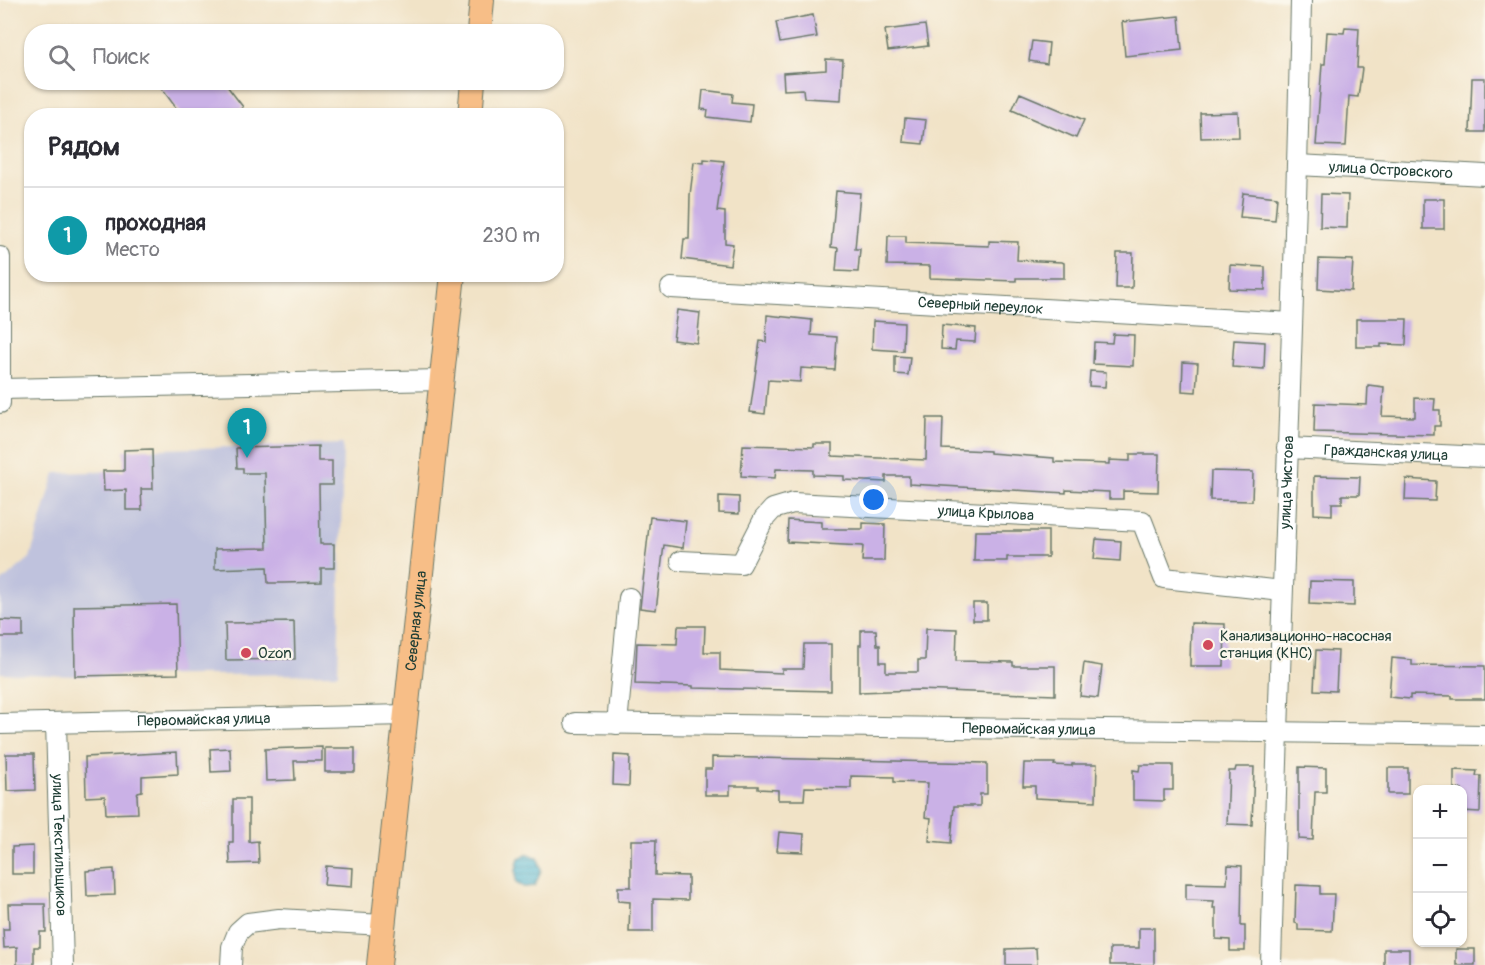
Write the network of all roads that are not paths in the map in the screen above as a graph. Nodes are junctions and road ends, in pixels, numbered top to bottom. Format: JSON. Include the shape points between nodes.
{"nodes":[{"id":1,"x":482,"y":0,"type":"edge"},
{"id":2,"x":1301,"y":0,"type":"edge"},
{"id":3,"x":479,"y":24,"type":"edge"},
{"id":4,"x":472,"y":90,"type":"edge"},
{"id":5,"x":471,"y":108,"type":"edge"},
{"id":6,"x":1298,"y":165,"type":"junction"},
{"id":7,"x":1485,"y":175,"type":"edge"},
{"id":8,"x":0,"y":258,"type":"edge"},
{"id":9,"x":452,"y":282,"type":"edge"},
{"id":10,"x":671,"y":288,"type":"dead end"},
{"id":11,"x":1292,"y":323,"type":"junction"},
{"id":12,"x":442,"y":380,"type":"junction"},
{"id":13,"x":1,"y":396,"type":"edge"},
{"id":14,"x":1287,"y":448,"type":"junction"},
{"id":15,"x":1485,"y":457,"type":"edge"},
{"id":16,"x":681,"y":561,"type":"dead end"},
{"id":17,"x":1282,"y":591,"type":"junction"},
{"id":18,"x":629,"y":598,"type":"dead end"},
{"id":19,"x":406,"y":715,"type":"junction"},
{"id":20,"x":56,"y":723,"type":"junction"},
{"id":21,"x":575,"y":723,"type":"dead end"},
{"id":22,"x":0,"y":724,"type":"edge"},
{"id":23,"x":617,"y":724,"type":"junction"},
{"id":24,"x":1277,"y":732,"type":"junction"},
{"id":25,"x":1485,"y":735,"type":"edge"},
{"id":26,"x":383,"y":925,"type":"junction"},
{"id":27,"x":63,"y":965,"type":"edge"},
{"id":28,"x":231,"y":965,"type":"edge"},
{"id":29,"x":379,"y":965,"type":"edge"},
{"id":30,"x":1271,"y":965,"type":"edge"}],
"edges":[{"from":1,"to":3,"type":"main road"},
{"from":2,"to":6,"type":"street","name":"улица Чистова"},
{"from":4,"to":5,"type":"main road"},
{"from":6,"to":7,"type":"street","name":"улица Островского"},
{"from":6,"to":11,"type":"street","name":"улица Чистова"},
{"from":8,"to":13,"type":"street"},
{"from":9,"to":12,"type":"main road","name":"Северная улица"},
{"from":10,"to":11,"type":"street","name":"Северный переулок"},
{"from":11,"to":14,"type":"street","name":"улица Чистова"},
{"from":12,"to":13,"type":"street"},
{"from":12,"to":19,"type":"main road","name":"Северная улица"},
{"from":14,"to":15,"type":"street","name":"Гражданская улица"},
{"from":14,"to":17,"type":"street","name":"улица Чистова"},
{"from":16,"to":17,"type":"street","name":"улица Крылова","via":[[741,564],[772,509],[794,502],[1142,521],[1164,578]]},
{"from":17,"to":24,"type":"street","name":"улица Чистова"},
{"from":18,"to":23,"type":"street"},
{"from":19,"to":20,"type":"street","name":"Первомайская улица"},
{"from":19,"to":26,"type":"main road","name":"Северная улица"},
{"from":20,"to":22,"type":"street","name":"Первомайская улица"},
{"from":20,"to":27,"type":"street","name":"улица Текстильщиков"},
{"from":21,"to":23,"type":"street","name":"Первомайская улица"},
{"from":23,"to":24,"type":"street","name":"Первомайская улица"},
{"from":24,"to":25,"type":"street","name":"Первомайская улица"},
{"from":24,"to":30,"type":"street","name":"улица Чистова"},
{"from":26,"to":28,"type":"street","via":[[279,919],[248,924],[238,932]]},
{"from":26,"to":29,"type":"main road","name":"Северная улица"}]}
